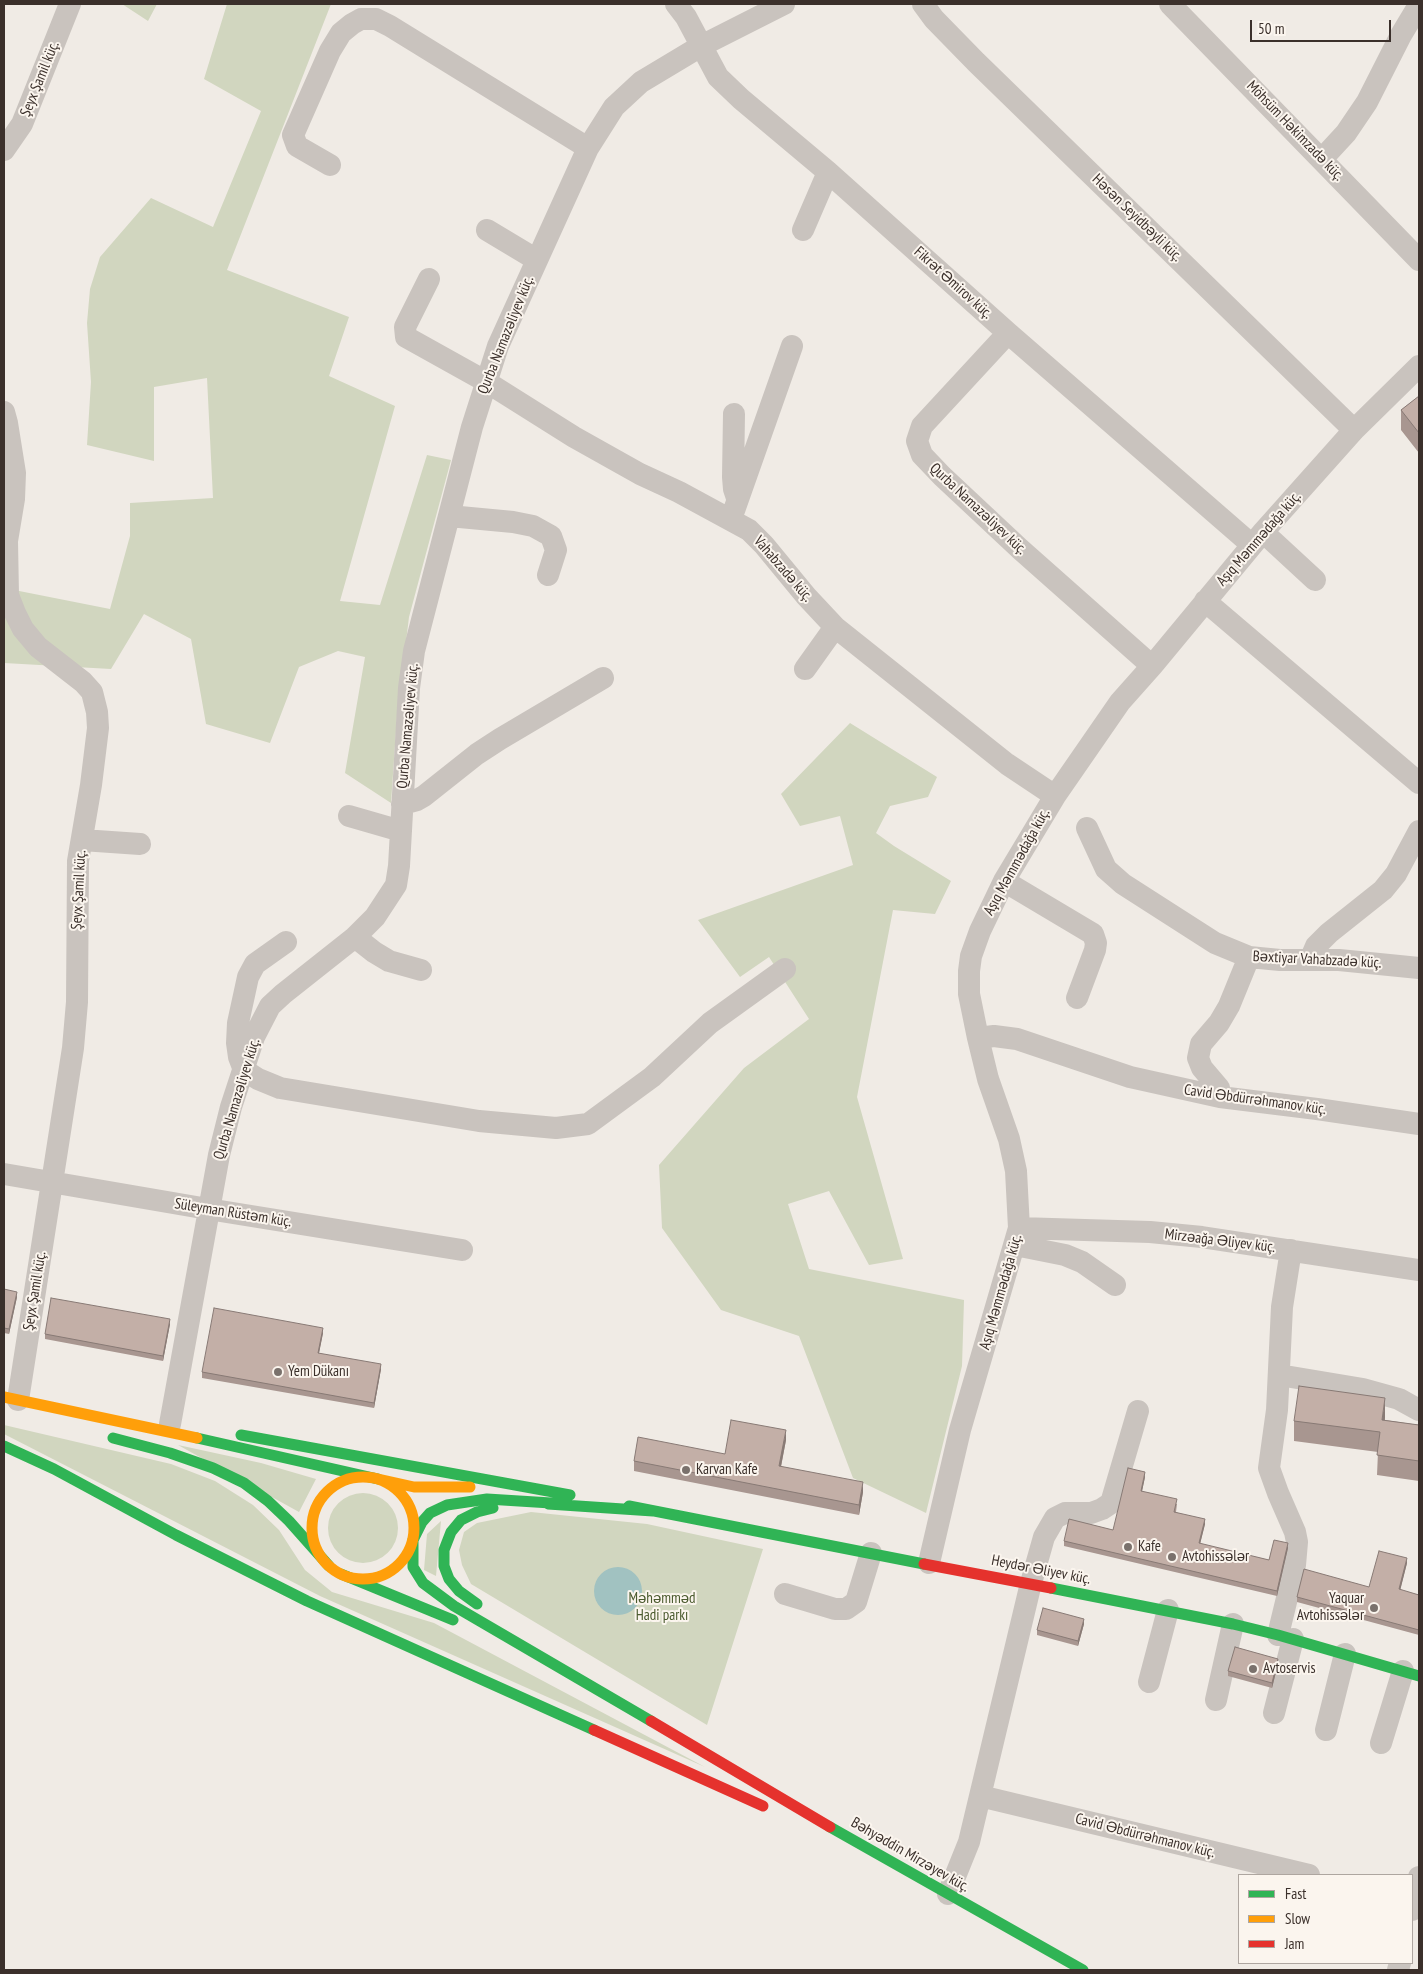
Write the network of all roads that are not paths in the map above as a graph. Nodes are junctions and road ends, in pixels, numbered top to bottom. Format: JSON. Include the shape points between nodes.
{"nodes":[{"id":1,"x":70,"y":4,"type":"edge"},
{"id":2,"x":676,"y":4,"type":"edge"},
{"id":3,"x":784,"y":4,"type":"edge"},
{"id":4,"x":924,"y":4,"type":"edge"},
{"id":5,"x":1170,"y":4,"type":"edge"},
{"id":6,"x":1419,"y":5,"type":"edge"},
{"id":7,"x":701,"y":46,"type":"junction"},
{"id":8,"x":588,"y":148,"type":"junction"},
{"id":9,"x":4,"y":150,"type":"edge"},
{"id":10,"x":1322,"y":159,"type":"junction"},
{"id":11,"x":330,"y":164,"type":"dead end"},
{"id":12,"x":828,"y":172,"type":"junction"},
{"id":13,"x":487,"y":230,"type":"dead end"},
{"id":14,"x":803,"y":230,"type":"dead end"},
{"id":15,"x":537,"y":260,"type":"junction"},
{"id":16,"x":1419,"y":260,"type":"edge"},
{"id":17,"x":429,"y":280,"type":"dead end"},
{"id":18,"x":1008,"y":333,"type":"junction"},
{"id":19,"x":792,"y":346,"type":"dead end"},
{"id":20,"x":1419,"y":366,"type":"edge"},
{"id":21,"x":485,"y":381,"type":"junction"},
{"id":22,"x":4,"y":412,"type":"edge"},
{"id":23,"x":734,"y":414,"type":"dead end"},
{"id":24,"x":1354,"y":430,"type":"junction"},
{"id":25,"x":735,"y":510,"type":"junction"},
{"id":26,"x":449,"y":516,"type":"junction"},
{"id":27,"x":1258,"y":539,"type":"junction"},
{"id":28,"x":548,"y":575,"type":"dead end"},
{"id":29,"x":1315,"y":580,"type":"dead end"},
{"id":30,"x":1204,"y":601,"type":"junction"},
{"id":31,"x":836,"y":627,"type":"junction"},
{"id":32,"x":1152,"y":666,"type":"junction"},
{"id":33,"x":805,"y":670,"type":"dead end"},
{"id":34,"x":603,"y":678,"type":"dead end"},
{"id":35,"x":1419,"y":783,"type":"edge"},
{"id":36,"x":1055,"y":796,"type":"junction"},
{"id":37,"x":402,"y":804,"type":"junction"},
{"id":38,"x":349,"y":816,"type":"dead end"},
{"id":39,"x":1087,"y":828,"type":"dead end"},
{"id":40,"x":401,"y":831,"type":"junction"},
{"id":41,"x":1419,"y":831,"type":"edge"},
{"id":42,"x":82,"y":840,"type":"junction"},
{"id":43,"x":140,"y":844,"type":"dead end"},
{"id":44,"x":1004,"y":881,"type":"junction"},
{"id":45,"x":355,"y":937,"type":"junction"},
{"id":46,"x":286,"y":942,"type":"dead end"},
{"id":47,"x":1249,"y":957,"type":"junction"},
{"id":48,"x":1310,"y":960,"type":"junction"},
{"id":49,"x":1419,"y":968,"type":"edge"},
{"id":50,"x":786,"y":969,"type":"dead end"},
{"id":51,"x":421,"y":970,"type":"dead end"},
{"id":52,"x":1077,"y":998,"type":"dead end"},
{"id":53,"x":978,"y":1038,"type":"junction"},
{"id":54,"x":244,"y":1070,"type":"junction"},
{"id":55,"x":1220,"y":1097,"type":"junction"},
{"id":56,"x":1419,"y":1124,"type":"edge"},
{"id":57,"x":4,"y":1174,"type":"edge"},
{"id":58,"x":52,"y":1182,"type":"junction"},
{"id":59,"x":208,"y":1209,"type":"junction"},
{"id":60,"x":1017,"y":1237,"type":"junction"},
{"id":61,"x":462,"y":1250,"type":"dead end"},
{"id":62,"x":1291,"y":1250,"type":"junction"},
{"id":63,"x":1419,"y":1270,"type":"edge"},
{"id":64,"x":1115,"y":1285,"type":"dead end"},
{"id":65,"x":1279,"y":1375,"type":"junction"},
{"id":66,"x":11,"y":1399,"type":"edge"},
{"id":67,"x":1419,"y":1410,"type":"edge"},
{"id":68,"x":1138,"y":1411,"type":"dead end"},
{"id":69,"x":170,"y":1424,"type":"junction"},
{"id":70,"x":106,"y":1437,"type":"dead end"},
{"id":71,"x":4,"y":1446,"type":"edge"},
{"id":72,"x":378,"y":1479,"type":"junction"},
{"id":73,"x":542,"y":1490,"type":"junction"},
{"id":74,"x":567,"y":1504,"type":"junction"},
{"id":75,"x":653,"y":1511,"type":"junction"},
{"id":76,"x":414,"y":1540,"type":"junction"},
{"id":77,"x":871,"y":1553,"type":"junction"},
{"id":78,"x":929,"y":1563,"type":"junction"},
{"id":79,"x":328,"y":1566,"type":"junction"},
{"id":80,"x":341,"y":1574,"type":"junction"},
{"id":81,"x":1031,"y":1583,"type":"junction"},
{"id":82,"x":786,"y":1594,"type":"dead end"},
{"id":83,"x":1168,"y":1610,"type":"junction"},
{"id":84,"x":489,"y":1612,"type":"dead end"},
{"id":85,"x":1232,"y":1624,"type":"junction"},
{"id":86,"x":510,"y":1625,"type":"dead end"},
{"id":87,"x":1285,"y":1637,"type":"junction"},
{"id":88,"x":1345,"y":1654,"type":"junction"},
{"id":89,"x":1411,"y":1674,"type":"edge"},
{"id":90,"x":1149,"y":1682,"type":"dead end"},
{"id":91,"x":1216,"y":1700,"type":"dead end"},
{"id":92,"x":1274,"y":1713,"type":"dead end"},
{"id":93,"x":1326,"y":1730,"type":"dead end"},
{"id":94,"x":1381,"y":1743,"type":"dead end"},
{"id":95,"x":723,"y":1764,"type":"junction"},
{"id":96,"x":980,"y":1796,"type":"junction"},
{"id":97,"x":772,"y":1809,"type":"dead end"},
{"id":98,"x":799,"y":1822,"type":"dead end"},
{"id":99,"x":890,"y":1862,"type":"junction"},
{"id":100,"x":1306,"y":1874,"type":"edge"},
{"id":101,"x":1419,"y":1877,"type":"edge"},
{"id":102,"x":948,"y":1894,"type":"junction"},
{"id":103,"x":1413,"y":1899,"type":"edge"},
{"id":104,"x":1082,"y":1970,"type":"edge"}],
"edges":[{"from":1,"to":9,"type":"street","name":"Şeyx Şamil küç.","via":[[22,124]]},
{"from":2,"to":7,"type":"street","name":"Fikrət Əmirov küç."},
{"from":3,"to":7,"type":"street","name":"Qurba Namazəliyev küç."},
{"from":4,"to":24,"type":"street","name":"Həsən Seyidbəyli küç.","via":[[976,62]]},
{"from":5,"to":10,"type":"street","name":"Möhsüm Həkimzadə küç."},
{"from":6,"to":10,"type":"street","via":[[1367,102],[1346,133]]},
{"from":7,"to":8,"type":"street","name":"Qurba Namazəliyev küç.","via":[[641,82],[614,107]]},
{"from":7,"to":12,"type":"street","name":"Fikrət Əmirov küç.","via":[[718,77]]},
{"from":8,"to":11,"type":"street","via":[[390,26],[376,20],[361,20],[341,33],[330,51],[293,135],[297,146]]},
{"from":8,"to":15,"type":"street","name":"Qurba Namazəliyev küç."},
{"from":10,"to":16,"type":"street","name":"Möhsüm Həkimzadə küç."},
{"from":12,"to":14,"type":"street"},
{"from":12,"to":18,"type":"street","name":"Fikrət Əmirov küç."},
{"from":13,"to":15,"type":"street"},
{"from":15,"to":21,"type":"street","name":"Qurba Namazəliyev küç."},
{"from":17,"to":21,"type":"street","name":"Vahabzadə küç.","via":[[405,327],[406,337]]},
{"from":18,"to":27,"type":"street","name":"Fikrət Əmirov küç."},
{"from":18,"to":32,"type":"street","name":"Qurba Namazəliyev küç.","via":[[922,426],[917,441],[922,455],[1020,549]]},
{"from":19,"to":25,"type":"street"},
{"from":20,"to":24,"type":"street","name":"Aşıq Məmmədağa küç."},
{"from":21,"to":25,"type":"street","name":"Vahabzadə küç.","via":[[615,461]]},
{"from":21,"to":26,"type":"street","name":"Qurba Namazəliyev küç."},
{"from":22,"to":42,"type":"street","name":"Şeyx Şamil küç.","via":[[15,473],[7,541],[8,595],[23,629],[38,648],[83,682],[92,692],[98,712],[92,785]]},
{"from":23,"to":25,"type":"street"},
{"from":24,"to":27,"type":"street","name":"Aşıq Məmmədağa küç."},
{"from":25,"to":31,"type":"street","name":"Vahabzadə küç."},
{"from":26,"to":28,"type":"street","via":[[513,522],[533,526],[551,536],[556,550]]},
{"from":26,"to":37,"type":"street","name":"Qurba Namazəliyev küç.","via":[[414,651]]},
{"from":27,"to":29,"type":"street","name":"Fikrət Əmirov küç."},
{"from":27,"to":30,"type":"street","name":"Aşıq Məmmədağa küç."},
{"from":30,"to":32,"type":"street","name":"Aşıq Məmmədağa küç."},
{"from":30,"to":35,"type":"street"},
{"from":31,"to":33,"type":"street"},
{"from":31,"to":36,"type":"street","name":"Vahabzadə küç.","via":[[1007,764]]},
{"from":32,"to":36,"type":"street","name":"Aşıq Məmmədağa küç.","via":[[1120,702]]},
{"from":34,"to":37,"type":"street","via":[[500,738],[424,796]]},
{"from":36,"to":44,"type":"street","name":"Aşıq Məmmədağa küç."},
{"from":37,"to":40,"type":"street","name":"Qurba Namazəliyev küç."},
{"from":38,"to":40,"type":"street"},
{"from":39,"to":47,"type":"street","name":"Bəxtiyar Vahabzadə küç.","via":[[1106,868],[1122,884],[1215,943]]},
{"from":40,"to":45,"type":"street","name":"Qurba Namazəliyev küç.","via":[[396,884],[375,917]]},
{"from":41,"to":48,"type":"street","via":[[1396,874],[1329,933],[1316,946]]},
{"from":42,"to":43,"type":"street"},
{"from":42,"to":58,"type":"street","name":"Şeyx Şamil küç.","via":[[78,861],[77,1002],[73,1048]]},
{"from":44,"to":52,"type":"street","via":[[1093,934],[1095,950]]},
{"from":44,"to":53,"type":"street","name":"Aşıq Məmmədağa küç.","via":[[971,956],[969,994]]},
{"from":45,"to":51,"type":"street","via":[[389,961]]},
{"from":45,"to":54,"type":"street","name":"Qurba Namazəliyev küç.","via":[[270,1006],[254,1038]]},
{"from":46,"to":54,"type":"street","via":[[255,964],[248,976],[237,1043]]},
{"from":47,"to":48,"type":"street","name":"Bəxtiyar Vahabzadə küç."},
{"from":47,"to":55,"type":"street","via":[[1229,1006],[1199,1051],[1202,1068],[1219,1088]]},
{"from":48,"to":49,"type":"street","name":"Bəxtiyar Vahabzadə küç."},
{"from":50,"to":54,"type":"street","via":[[710,1023],[652,1077],[588,1124],[556,1128],[479,1121],[280,1088]]},
{"from":53,"to":55,"type":"street","name":"Cavid Əbdürrəhmanov küç.","via":[[1018,1039],[1130,1077]]},
{"from":53,"to":60,"type":"street","name":"Aşıq Məmmədağa küç.","via":[[1016,1171]]},
{"from":54,"to":59,"type":"street","name":"Qurba Namazəliyev küç.","via":[[231,1107]]},
{"from":55,"to":56,"type":"street","name":"Cavid Əbdürrəhmanov küç."},
{"from":57,"to":58,"type":"street","name":"Süleyman Rüstəm küç."},
{"from":58,"to":59,"type":"street","name":"Süleyman Rüstəm küç."},
{"from":58,"to":66,"type":"street","name":"Şeyx Şamil küç."},
{"from":59,"to":61,"type":"street","name":"Süleyman Rüstəm küç."},
{"from":59,"to":69,"type":"street","name":"Qurba Namazəliyev küç."},
{"from":60,"to":62,"type":"street","name":"Mirzəağa Əliyev küç.","via":[[1150,1232]]},
{"from":60,"to":64,"type":"street","via":[[1082,1262]]},
{"from":60,"to":78,"type":"street","name":"Aşıq Məmmədağa küç.","via":[[960,1430]]},
{"from":62,"to":63,"type":"street","name":"Mirzəağa Əliyev küç."},
{"from":62,"to":65,"type":"street","via":[[1279,1336]]},
{"from":65,"to":67,"type":"street","via":[[1399,1399]]},
{"from":65,"to":87,"type":"street","via":[[1269,1468],[1296,1532],[1297,1542]]},
{"from":66,"to":69,"type":"main road"},
{"from":66,"to":72,"type":"main road"},
{"from":68,"to":81,"type":"street","via":[[1110,1503],[1091,1514],[1065,1514],[1055,1518],[1044,1537]]},
{"from":69,"to":73,"type":"main road"},
{"from":70,"to":79,"type":"main road","via":[[170,1453],[244,1483],[289,1521]]},
{"from":71,"to":97,"type":"main road","via":[[307,1601]]},
{"from":72,"to":73,"type":"main road","via":[[432,1489],[500,1487]]},
{"from":72,"to":76,"type":"main road","via":[[398,1491],[411,1509]]},
{"from":72,"to":79,"type":"main road","via":[[348,1480],[323,1496],[315,1510],[313,1540]]},
{"from":73,"to":75,"type":"main road"},
{"from":74,"to":75,"type":"main road"},
{"from":74,"to":76,"type":"main road","via":[[487,1499],[447,1505],[430,1513]]},
{"from":74,"to":84,"type":"main road","via":[[517,1504],[477,1512],[461,1520],[450,1532],[444,1550],[444,1566],[449,1579],[459,1591]]},
{"from":75,"to":77,"type":"main road","name":"Heydər Əliyev küç."},
{"from":76,"to":80,"type":"main road","via":[[408,1554],[386,1574],[356,1579]]},
{"from":76,"to":95,"type":"main road","via":[[413,1567],[423,1583],[437,1594]]},
{"from":77,"to":78,"type":"main road","name":"Heydər Əliyev küç."},
{"from":77,"to":82,"type":"street","via":[[856,1602],[846,1609],[835,1609]]},
{"from":78,"to":81,"type":"main road","name":"Heydər Əliyev küç."},
{"from":79,"to":80,"type":"main road"},
{"from":80,"to":95,"type":"main road","via":[[466,1627]]},
{"from":81,"to":83,"type":"main road","name":"Heydər Əliyev küç."},
{"from":81,"to":96,"type":"street"},
{"from":83,"to":85,"type":"main road","name":"Heydər Əliyev küç."},
{"from":83,"to":90,"type":"street"},
{"from":85,"to":87,"type":"main road","name":"Heydər Əliyev küç."},
{"from":85,"to":91,"type":"street"},
{"from":86,"to":95,"type":"main road"},
{"from":87,"to":88,"type":"main road","name":"Heydər Əliyev küç."},
{"from":87,"to":92,"type":"street"},
{"from":88,"to":89,"type":"main road","name":"Heydər Əliyev küç."},
{"from":88,"to":93,"type":"street"},
{"from":89,"to":94,"type":"street"},
{"from":95,"to":99,"type":"main road","name":"Bəhyəddin Mirzəyev küç."},
{"from":96,"to":100,"type":"street","name":"Cavid Əbdürrəhmanov küç."},
{"from":96,"to":102,"type":"street","via":[[969,1842]]},
{"from":98,"to":99,"type":"main road"},
{"from":99,"to":102,"type":"main road","name":"Bəhyəddin Mirzəyev küç."},
{"from":101,"to":103,"type":"street"},
{"from":102,"to":104,"type":"main road","name":"Bəhyəddin Mirzəyev küç."}]}
